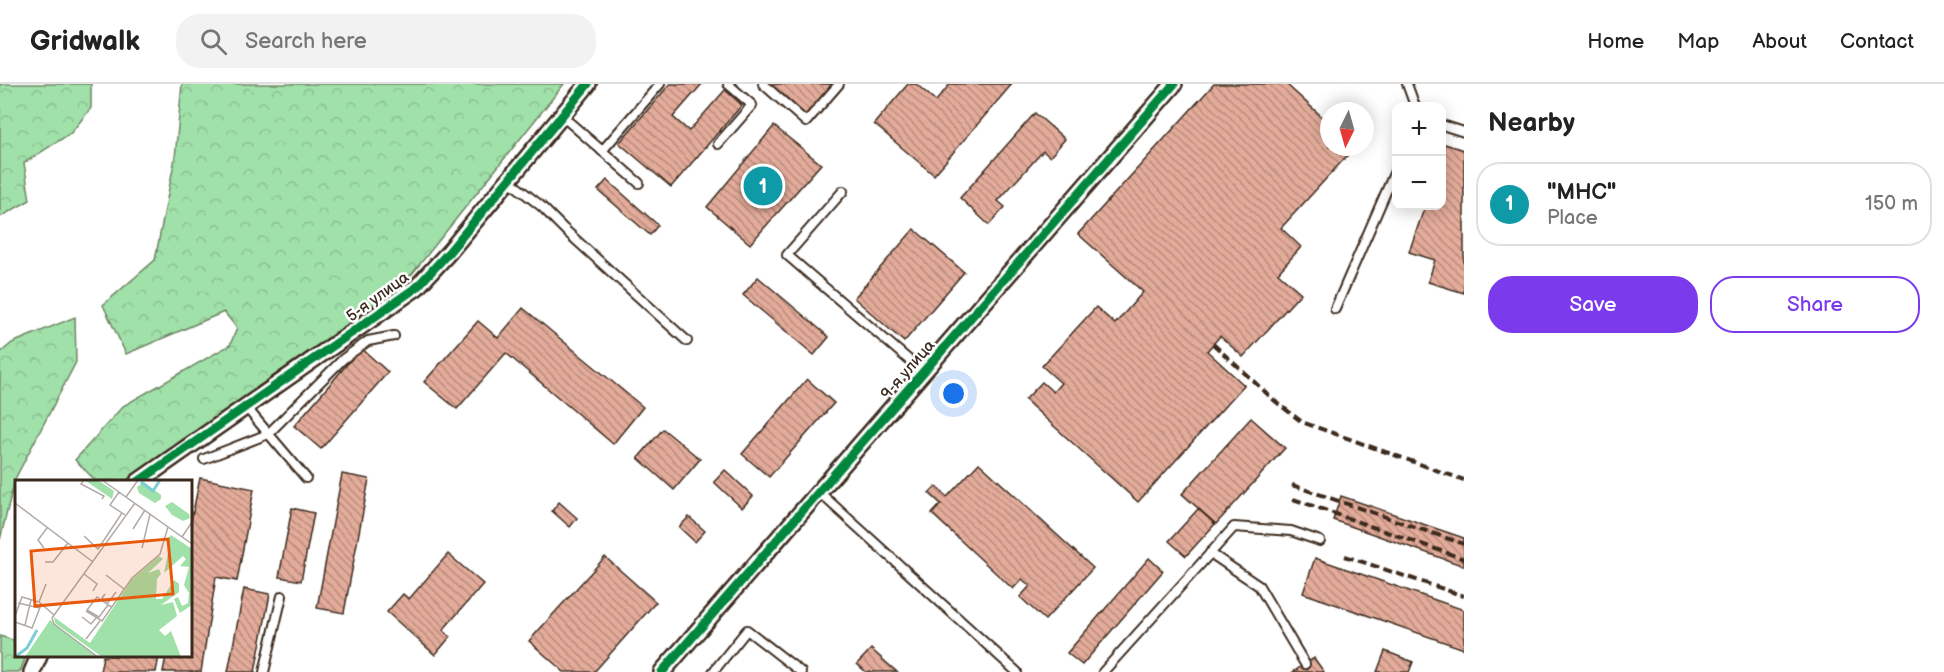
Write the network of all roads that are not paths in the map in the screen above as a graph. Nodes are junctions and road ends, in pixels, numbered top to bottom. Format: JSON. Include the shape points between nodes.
{"nodes":[{"id":1,"x":588,"y":84,"type":"edge"},
{"id":2,"x":660,"y":84,"type":"edge"},
{"id":3,"x":728,"y":84,"type":"edge"},
{"id":4,"x":763,"y":84,"type":"edge"},
{"id":5,"x":839,"y":84,"type":"edge"},
{"id":6,"x":1174,"y":84,"type":"edge"},
{"id":7,"x":1407,"y":84,"type":"edge"},
{"id":8,"x":1414,"y":102,"type":"edge"},
{"id":9,"x":561,"y":115,"type":"junction"},
{"id":10,"x":1446,"y":126,"type":"edge"},
{"id":11,"x":1464,"y":132,"type":"edge"},
{"id":12,"x":718,"y":144,"type":"dead end"},
{"id":13,"x":602,"y":151,"type":"junction"},
{"id":14,"x":1392,"y":178,"type":"edge"},
{"id":15,"x":508,"y":180,"type":"junction"},
{"id":16,"x":639,"y":183,"type":"dead end"},
{"id":17,"x":843,"y":191,"type":"dead end"},
{"id":18,"x":1335,"y":309,"type":"dead end"},
{"id":19,"x":393,"y":336,"type":"dead end"},
{"id":20,"x":687,"y":341,"type":"dead end"},
{"id":21,"x":924,"y":373,"type":"junction"},
{"id":22,"x":245,"y":406,"type":"junction"},
{"id":23,"x":268,"y":434,"type":"junction"},
{"id":24,"x":204,"y":459,"type":"dead end"},
{"id":25,"x":306,"y":478,"type":"dead end"},
{"id":26,"x":141,"y":480,"type":"edge"},
{"id":27,"x":819,"y":492,"type":"junction"},
{"id":28,"x":1320,"y":540,"type":"dead end"},
{"id":29,"x":1210,"y":553,"type":"junction"},
{"id":30,"x":282,"y":596,"type":"dead end"},
{"id":31,"x":39,"y":657,"type":"edge"},
{"id":32,"x":1305,"y":664,"type":"dead end"},
{"id":33,"x":32,"y":672,"type":"edge"},
{"id":34,"x":264,"y":672,"type":"edge"},
{"id":35,"x":662,"y":672,"type":"edge"},
{"id":36,"x":713,"y":672,"type":"edge"},
{"id":37,"x":801,"y":672,"type":"edge"},
{"id":38,"x":1017,"y":672,"type":"edge"},
{"id":39,"x":1103,"y":672,"type":"edge"}],
"edges":[{"from":1,"to":9,"type":"street","name":"5-я улица"},
{"from":2,"to":13,"type":"lane"},
{"from":3,"to":12,"type":"lane","via":[[752,105]]},
{"from":4,"to":5,"type":"lane","via":[[806,122]]},
{"from":6,"to":21,"type":"street","name":"9-я улица"},
{"from":7,"to":8,"type":"lane"},
{"from":9,"to":13,"type":"lane"},
{"from":9,"to":15,"type":"street","name":"5-я улица"},
{"from":10,"to":11,"type":"lane"},
{"from":13,"to":16,"type":"lane"},
{"from":14,"to":18,"type":"lane"},
{"from":15,"to":20,"type":"lane"},
{"from":15,"to":22,"type":"street","name":"5-я улица","via":[[417,287]]},
{"from":17,"to":21,"type":"lane","via":[[787,255]]},
{"from":19,"to":23,"type":"lane","via":[[368,341],[343,359]]},
{"from":21,"to":27,"type":"street","name":"9-я улица"},
{"from":22,"to":23,"type":"lane"},
{"from":22,"to":26,"type":"street","name":"5-я улица"},
{"from":23,"to":24,"type":"lane"},
{"from":23,"to":25,"type":"lane"},
{"from":27,"to":35,"type":"street","name":"9-я улица"},
{"from":27,"to":38,"type":"lane"},
{"from":28,"to":29,"type":"lane","via":[[1292,531],[1234,527]]},
{"from":29,"to":32,"type":"lane","via":[[1259,586]]},
{"from":29,"to":39,"type":"lane"},
{"from":30,"to":34,"type":"lane"},
{"from":31,"to":33,"type":"street"},
{"from":36,"to":37,"type":"lane","via":[[747,630]]}]}
